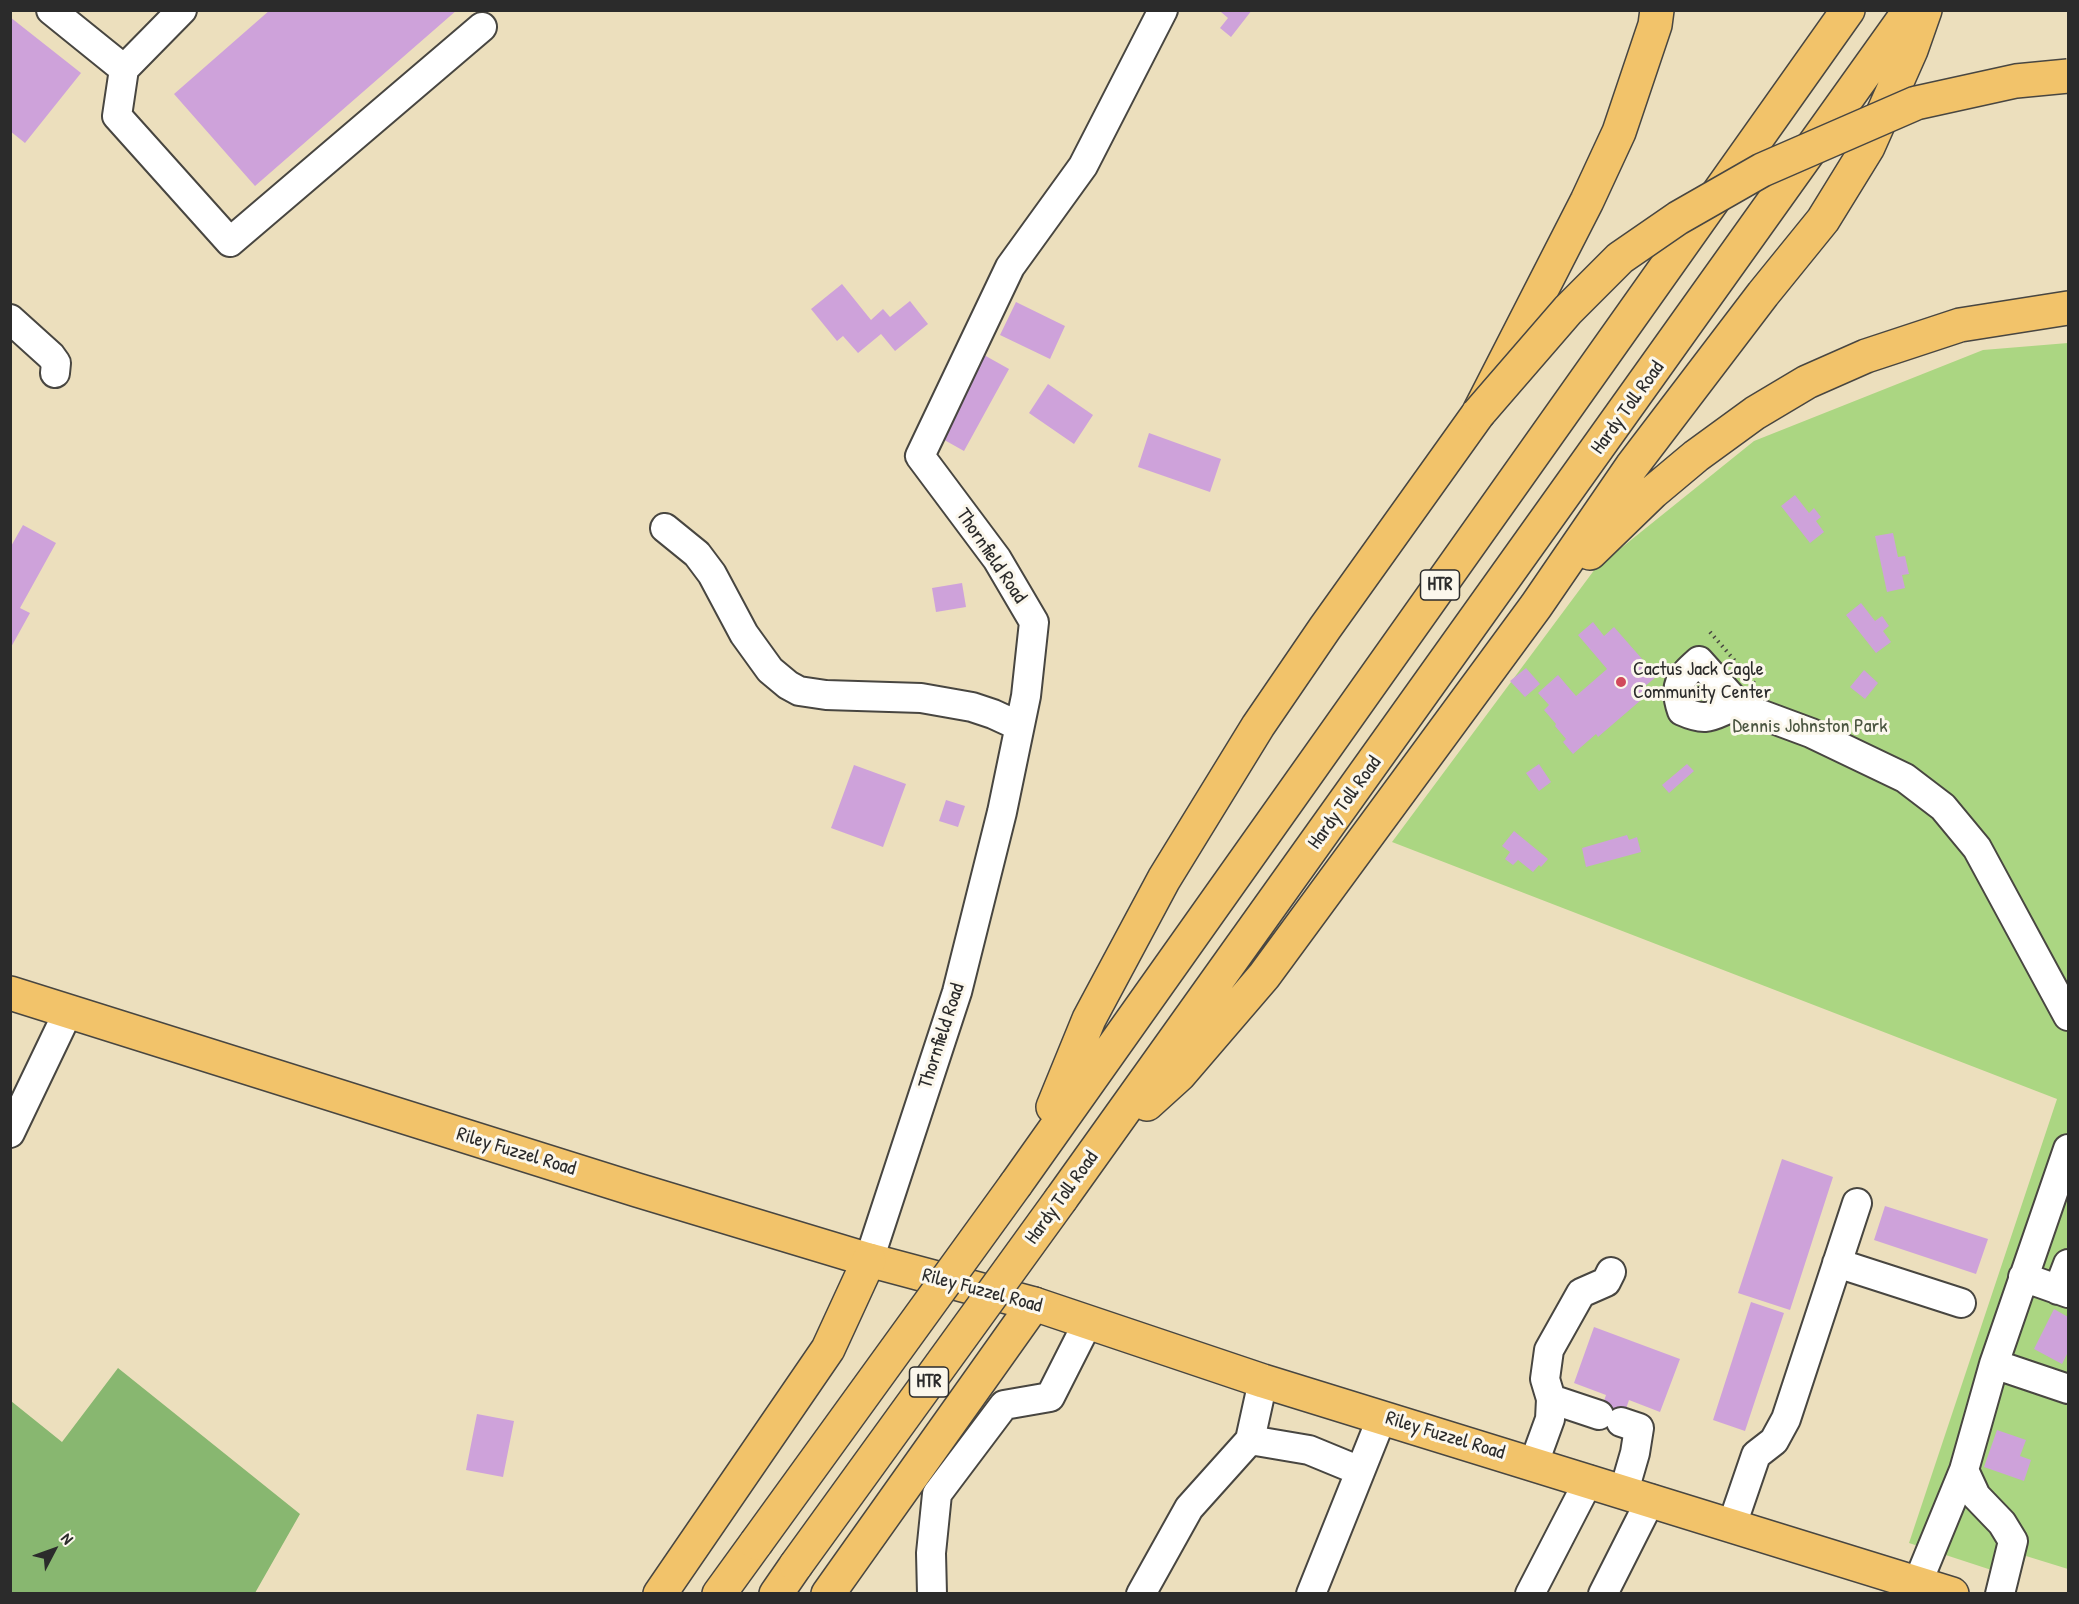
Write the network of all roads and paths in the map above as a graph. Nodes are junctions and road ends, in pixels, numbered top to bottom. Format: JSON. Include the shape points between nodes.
{"nodes":[{"id":1,"x":51,"y":10,"type":"edge"},
{"id":2,"x":182,"y":10,"type":"edge"},
{"id":3,"x":1163,"y":10,"type":"edge"},
{"id":4,"x":1657,"y":10,"type":"edge"},
{"id":5,"x":1848,"y":10,"type":"edge"},
{"id":6,"x":1910,"y":10,"type":"edge"},
{"id":7,"x":1925,"y":10,"type":"edge"},
{"id":8,"x":482,"y":27,"type":"dead end"},
{"id":9,"x":124,"y":69,"type":"junction"},
{"id":10,"x":2068,"y":76,"type":"edge"},
{"id":11,"x":2068,"y":308,"type":"edge"},
{"id":12,"x":10,"y":319,"type":"edge"},
{"id":13,"x":55,"y":373,"type":"dead end"},
{"id":14,"x":1478,"y":414,"type":"junction"},
{"id":15,"x":665,"y":528,"type":"dead end"},
{"id":16,"x":1536,"y":606,"type":"junction"},
{"id":17,"x":1741,"y":704,"type":"dead end"},
{"id":18,"x":1020,"y":726,"type":"junction"},
{"id":19,"x":10,"y":993,"type":"edge"},
{"id":20,"x":68,"y":1012,"type":"junction"},
{"id":21,"x":2068,"y":1016,"type":"edge"},
{"id":22,"x":10,"y":1133,"type":"edge"},
{"id":23,"x":2068,"y":1149,"type":"edge"},
{"id":24,"x":1093,"y":1155,"type":"junction"},
{"id":25,"x":1024,"y":1171,"type":"junction"},
{"id":26,"x":1857,"y":1203,"type":"dead end"},
{"id":27,"x":869,"y":1260,"type":"junction"},
{"id":28,"x":1837,"y":1263,"type":"junction"},
{"id":29,"x":1611,"y":1272,"type":"dead end"},
{"id":30,"x":2023,"y":1277,"type":"junction"},
{"id":31,"x":2065,"y":1282,"type":"edge"},
{"id":32,"x":1961,"y":1303,"type":"dead end"},
{"id":33,"x":1034,"y":1304,"type":"junction"},
{"id":34,"x":1088,"y":1322,"type":"junction"},
{"id":35,"x":1994,"y":1364,"type":"junction"},
{"id":36,"x":1263,"y":1381,"type":"junction"},
{"id":37,"x":2068,"y":1389,"type":"edge"},
{"id":38,"x":1551,"y":1399,"type":"junction"},
{"id":39,"x":1382,"y":1417,"type":"junction"},
{"id":40,"x":1250,"y":1440,"type":"junction"},
{"id":41,"x":1534,"y":1463,"type":"junction"},
{"id":42,"x":1964,"y":1470,"type":"junction"},
{"id":43,"x":1360,"y":1471,"type":"junction"},
{"id":44,"x":1589,"y":1480,"type":"junction"},
{"id":45,"x":1637,"y":1495,"type":"junction"},
{"id":46,"x":1732,"y":1525,"type":"junction"},
{"id":47,"x":1915,"y":1588,"type":"edge"},
{"id":48,"x":660,"y":1593,"type":"edge"},
{"id":49,"x":719,"y":1593,"type":"edge"},
{"id":50,"x":776,"y":1593,"type":"edge"},
{"id":51,"x":828,"y":1593,"type":"edge"},
{"id":52,"x":932,"y":1593,"type":"edge"},
{"id":53,"x":1141,"y":1593,"type":"edge"},
{"id":54,"x":1311,"y":1593,"type":"edge"},
{"id":55,"x":1533,"y":1593,"type":"edge"},
{"id":56,"x":1604,"y":1593,"type":"edge"},
{"id":57,"x":1952,"y":1593,"type":"edge"},
{"id":58,"x":2000,"y":1593,"type":"edge"}],
"edges":[{"from":1,"to":9,"type":"street"},
{"from":2,"to":9,"type":"street"},
{"from":3,"to":18,"type":"street","name":"Thornfield Road","via":[[1083,166],[1010,267],[920,456],[997,559],[1034,622]]},
{"from":4,"to":14,"type":"main road","bridge":true,"via":[[1614,142]]},
{"from":5,"to":25,"type":"main road","number":"HTR"},
{"from":6,"to":24,"type":"main road","name":"Hardy Toll Road","number":"HTR"},
{"from":7,"to":16,"type":"main road","via":[[1868,147],[1823,220],[1632,466]]},
{"from":8,"to":9,"type":"street","via":[[231,242],[117,116]]},
{"from":10,"to":14,"type":"main road","bridge":true,"via":[[2016,81],[1916,103],[1762,170],[1688,212],[1612,265],[1568,309]]},
{"from":11,"to":16,"type":"main road","via":[[1960,325],[1866,356],[1807,382],[1755,413],[1696,456],[1653,492]]},
{"from":12,"to":13,"type":"street","via":[[51,356],[56,363]]},
{"from":14,"to":25,"type":"main road","via":[[1258,726],[1164,879],[1089,1019]]},
{"from":15,"to":18,"type":"street","via":[[697,554],[744,634],[770,670],[788,686],[825,694],[921,698],[972,707]]},
{"from":16,"to":24,"type":"main road","via":[[1264,976],[1179,1075]]},
{"from":17,"to":21,"type":"street","via":[[1905,778],[1943,807],[1977,848]]},
{"from":18,"to":27,"type":"street","name":"Thornfield Road","via":[[957,992]]},
{"from":19,"to":20,"type":"main road","name":"Riley Fuzzel Road"},
{"from":20,"to":22,"type":"street"},
{"from":20,"to":27,"type":"main road","name":"Riley Fuzzel Road"},
{"from":23,"to":30,"type":"street"},
{"from":24,"to":50,"type":"main road","name":"Hardy Toll Road","number":"HTR","bridge":true},
{"from":25,"to":49,"type":"main road","number":"HTR","bridge":true},
{"from":26,"to":28,"type":"street"},
{"from":27,"to":33,"type":"main road","name":"Riley Fuzzel Road"},
{"from":27,"to":48,"type":"main road","via":[[828,1349]]},
{"from":28,"to":32,"type":"street"},
{"from":28,"to":46,"type":"street","via":[[1786,1419],[1774,1441],[1756,1455]]},
{"from":29,"to":38,"type":"street","via":[[1606,1282],[1581,1293],[1549,1350],[1545,1379]]},
{"from":30,"to":31,"type":"street"},
{"from":30,"to":35,"type":"street"},
{"from":33,"to":34,"type":"main road","name":"Riley Fuzzel Road"},
{"from":33,"to":51,"type":"main road"},
{"from":34,"to":36,"type":"main road","name":"Riley Fuzzel Road"},
{"from":34,"to":52,"type":"street","via":[[1050,1397],[1004,1405],[937,1494],[931,1553]]},
{"from":35,"to":37,"type":"street"},
{"from":35,"to":42,"type":"street"},
{"from":36,"to":39,"type":"main road","name":"Riley Fuzzel Road"},
{"from":36,"to":40,"type":"street"},
{"from":38,"to":41,"type":"street","via":[[1550,1419]]},
{"from":38,"to":45,"type":"street","via":[[1639,1428],[1635,1453]]},
{"from":39,"to":41,"type":"main road","name":"Riley Fuzzel Road"},
{"from":39,"to":43,"type":"street"},
{"from":40,"to":43,"type":"street","via":[[1309,1450]]},
{"from":40,"to":53,"type":"street","via":[[1189,1508]]},
{"from":41,"to":44,"type":"main road","name":"Riley Fuzzel Road"},
{"from":42,"to":47,"type":"street"},
{"from":42,"to":58,"type":"street","via":[[1976,1496],[2013,1541]]},
{"from":43,"to":54,"type":"street"},
{"from":44,"to":45,"type":"main road","name":"Riley Fuzzel Road"},
{"from":44,"to":55,"type":"street"},
{"from":45,"to":46,"type":"main road","name":"Riley Fuzzel Road"},
{"from":45,"to":56,"type":"street"},
{"from":46,"to":47,"type":"main road","name":"Riley Fuzzel Road"},
{"from":47,"to":57,"type":"main road","name":"Riley Fuzzel Road"}]}
